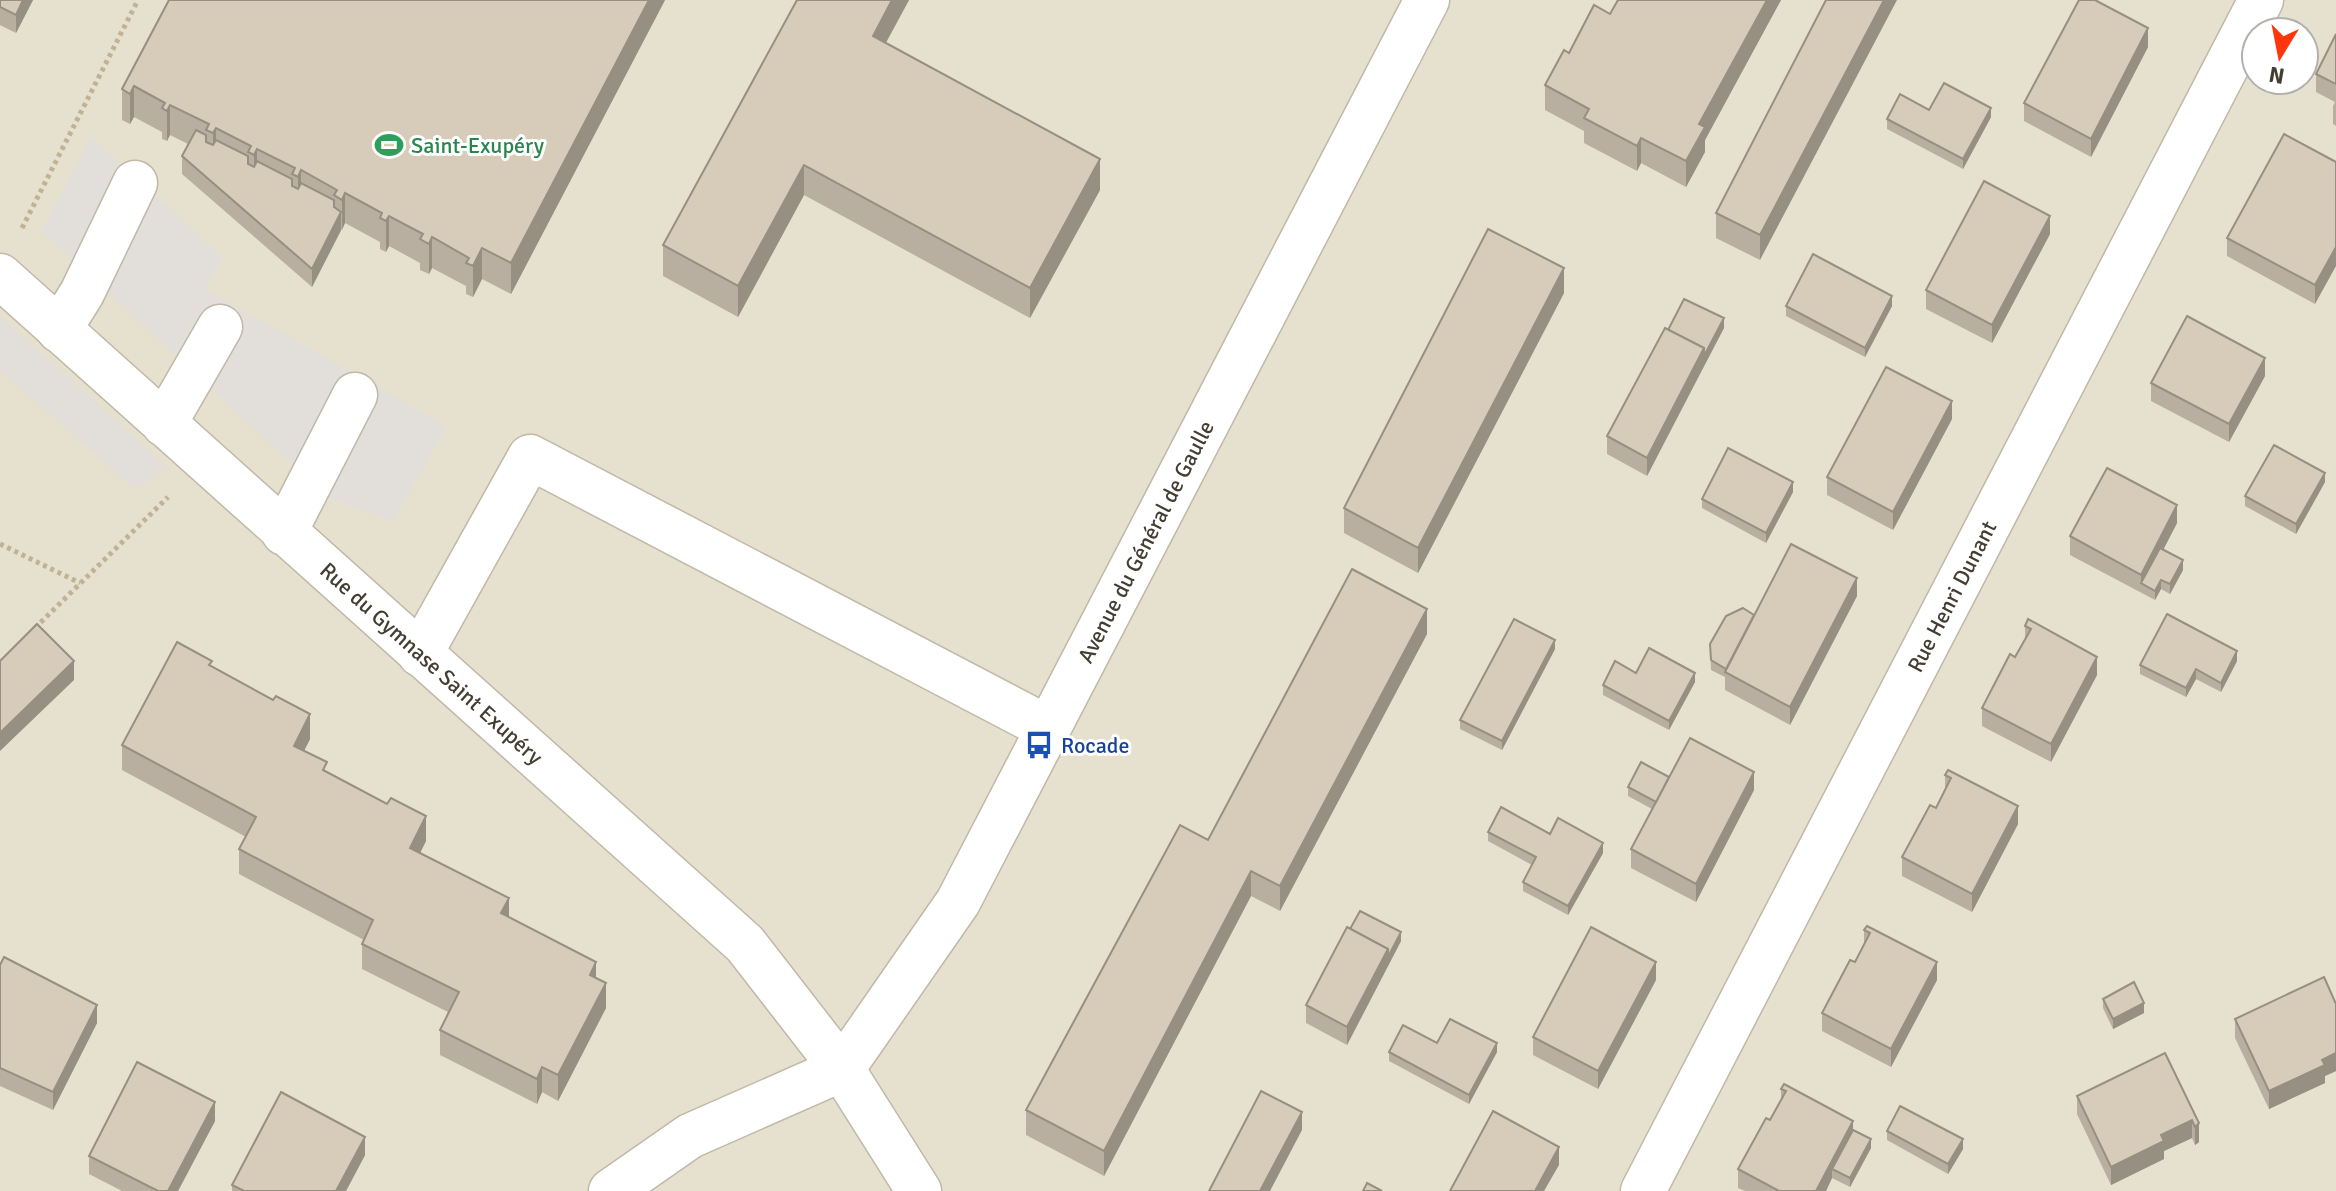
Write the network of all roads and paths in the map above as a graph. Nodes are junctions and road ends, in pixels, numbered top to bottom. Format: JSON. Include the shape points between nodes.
{"nodes":[{"id":1,"x":1427,"y":0,"type":"edge"},
{"id":2,"x":2261,"y":0,"type":"edge"},
{"id":3,"x":135,"y":183,"type":"dead end"},
{"id":4,"x":0,"y":276,"type":"edge"},
{"id":5,"x":220,"y":327,"type":"dead end"},
{"id":6,"x":59,"y":330,"type":"junction"},
{"id":7,"x":355,"y":395,"type":"dead end"},
{"id":8,"x":164,"y":424,"type":"junction"},
{"id":9,"x":284,"y":533,"type":"junction"},
{"id":10,"x":0,"y":544,"type":"edge"},
{"id":11,"x":80,"y":583,"type":"dead end"},
{"id":12,"x":420,"y":654,"type":"junction"},
{"id":13,"x":1048,"y":728,"type":"junction"},
{"id":14,"x":842,"y":1069,"type":"junction"},
{"id":15,"x":611,"y":1191,"type":"edge"},
{"id":16,"x":919,"y":1191,"type":"edge"},
{"id":17,"x":1643,"y":1191,"type":"edge"}],
"edges":[{"from":1,"to":13,"type":"street","name":"Avenue du Général de Gaulle"},
{"from":2,"to":17,"type":"street","name":"Rue Henri Dunant"},
{"from":3,"to":6,"type":"street"},
{"from":4,"to":6,"type":"street","name":"Rue du Gymnase Saint Exupéry"},
{"from":5,"to":8,"type":"street"},
{"from":6,"to":8,"type":"street","name":"Rue du Gymnase Saint Exupéry"},
{"from":7,"to":9,"type":"street"},
{"from":8,"to":9,"type":"street","name":"Rue du Gymnase Saint Exupéry"},
{"from":9,"to":12,"type":"street","name":"Rue du Gymnase Saint Exupéry"},
{"from":10,"to":11,"type":"path"},
{"from":12,"to":13,"type":"street","via":[[530,457]]},
{"from":12,"to":14,"type":"street","name":"Rue du Gymnase Saint Exupéry","via":[[745,944]]},
{"from":13,"to":14,"type":"street","name":"Avenue du Général de Gaulle","via":[[958,902]]},
{"from":14,"to":15,"type":"street","via":[[690,1136]]},
{"from":14,"to":16,"type":"street"}]}
